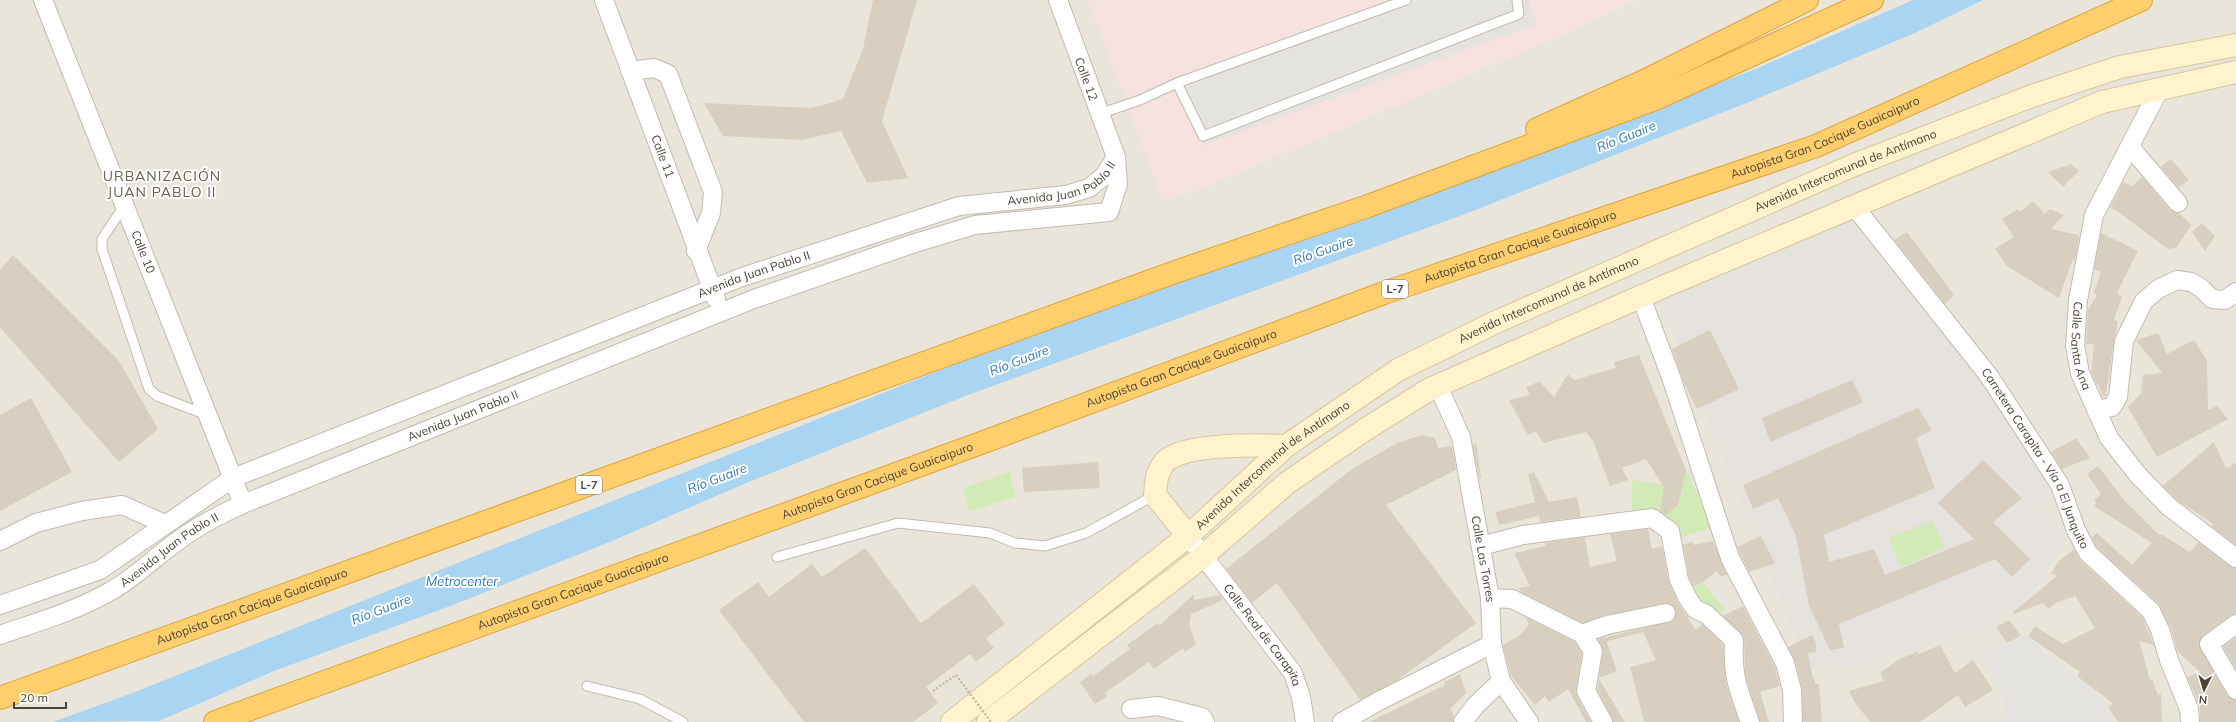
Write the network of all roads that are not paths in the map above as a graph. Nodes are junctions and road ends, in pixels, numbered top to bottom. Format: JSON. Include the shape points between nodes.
{"nodes":[{"id":1,"x":43,"y":0,"type":"edge"},
{"id":2,"x":604,"y":0,"type":"edge"},
{"id":3,"x":1058,"y":0,"type":"edge"},
{"id":4,"x":1406,"y":0,"type":"edge"},
{"id":5,"x":1517,"y":0,"type":"edge"},
{"id":6,"x":1806,"y":0,"type":"edge"},
{"id":7,"x":1872,"y":0,"type":"edge"},
{"id":8,"x":2141,"y":0,"type":"edge"},
{"id":9,"x":2236,"y":37,"type":"edge"},
{"id":10,"x":2236,"y":45,"type":"edge"},
{"id":11,"x":2120,"y":67,"type":"junction"},
{"id":12,"x":630,"y":71,"type":"junction"},
{"id":13,"x":2236,"y":72,"type":"edge"},
{"id":14,"x":1177,"y":83,"type":"junction"},
{"id":15,"x":2159,"y":90,"type":"junction"},
{"id":16,"x":1099,"y":114,"type":"junction"},
{"id":17,"x":2131,"y":148,"type":"junction"},
{"id":18,"x":1116,"y":157,"type":"junction"},
{"id":19,"x":2178,"y":203,"type":"dead end"},
{"id":20,"x":124,"y":205,"type":"junction"},
{"id":21,"x":1368,"y":206,"type":"junction"},
{"id":22,"x":1854,"y":206,"type":"junction"},
{"id":23,"x":696,"y":251,"type":"junction"},
{"id":24,"x":712,"y":288,"type":"junction"},
{"id":25,"x":2236,"y":292,"type":"edge"},
{"id":26,"x":1641,"y":297,"type":"junction"},
{"id":27,"x":721,"y":312,"type":"junction"},
{"id":28,"x":1438,"y":386,"type":"junction"},
{"id":29,"x":2096,"y":410,"type":"junction"},
{"id":30,"x":207,"y":414,"type":"junction"},
{"id":31,"x":1286,"y":446,"type":"junction"},
{"id":32,"x":233,"y":478,"type":"junction"},
{"id":33,"x":1155,"y":495,"type":"junction"},
{"id":34,"x":243,"y":504,"type":"junction"},
{"id":35,"x":166,"y":524,"type":"junction"},
{"id":36,"x":1188,"y":536,"type":"junction"},
{"id":37,"x":0,"y":541,"type":"edge"},
{"id":38,"x":1481,"y":546,"type":"junction"},
{"id":39,"x":777,"y":557,"type":"dead end"},
{"id":40,"x":1202,"y":557,"type":"junction"},
{"id":41,"x":2236,"y":558,"type":"edge"},
{"id":42,"x":1490,"y":598,"type":"junction"},
{"id":43,"x":0,"y":605,"type":"edge"},
{"id":44,"x":1666,"y":613,"type":"dead end"},
{"id":45,"x":2236,"y":624,"type":"edge"},
{"id":46,"x":1582,"y":634,"type":"junction"},
{"id":47,"x":0,"y":635,"type":"edge"},
{"id":48,"x":1492,"y":644,"type":"junction"},
{"id":49,"x":1501,"y":681,"type":"junction"},
{"id":50,"x":587,"y":686,"type":"dead end"},
{"id":51,"x":2236,"y":690,"type":"edge"},
{"id":52,"x":0,"y":698,"type":"edge"},
{"id":53,"x":1131,"y":709,"type":"dead end"},
{"id":54,"x":214,"y":722,"type":"edge"},
{"id":55,"x":683,"y":722,"type":"edge"},
{"id":56,"x":952,"y":722,"type":"edge"},
{"id":57,"x":988,"y":722,"type":"edge"},
{"id":58,"x":1205,"y":722,"type":"edge"},
{"id":59,"x":1305,"y":722,"type":"edge"},
{"id":60,"x":1342,"y":722,"type":"edge"},
{"id":61,"x":1463,"y":722,"type":"edge"},
{"id":62,"x":1529,"y":722,"type":"edge"},
{"id":63,"x":1603,"y":722,"type":"edge"},
{"id":64,"x":1750,"y":722,"type":"edge"},
{"id":65,"x":1793,"y":722,"type":"edge"},
{"id":66,"x":2190,"y":722,"type":"edge"}],
"edges":[{"from":1,"to":20,"type":"street","name":"Calle 10"},
{"from":2,"to":12,"type":"street","name":"Calle 11"},
{"from":3,"to":16,"type":"street","name":"Calle 12"},
{"from":4,"to":14,"type":"lane"},
{"from":5,"to":14,"type":"lane","via":[[1519,14],[1203,136]]},
{"from":6,"to":21,"type":"highway","via":[[1642,82]]},
{"from":7,"to":21,"type":"highway","name":"Autopista Gran Cacique Guaicaipuro","number":"L-7","via":[[1655,99]]},
{"from":8,"to":54,"type":"highway","name":"Autopista Gran Cacique Guaicaipuro","number":"L-7","via":[[1816,146],[1384,293],[1018,430]]},
{"from":9,"to":11,"type":"main road"},
{"from":10,"to":11,"type":"main road","name":"Avenida Intercomunal de Antímano"},
{"from":11,"to":31,"type":"main road","name":"Avenida Intercomunal de Antímano","via":[[2032,96],[1854,164],[1489,326],[1398,370]]},
{"from":12,"to":23,"type":"street","name":"Calle 11"},
{"from":12,"to":23,"type":"street","via":[[654,68],[668,74],[712,192],[711,213]]},
{"from":13,"to":15,"type":"main road","name":"Avenida Intercomunal de Antímano"},
{"from":14,"to":16,"type":"lane","via":[[1140,100]]},
{"from":15,"to":17,"type":"street","name":"Calle Santa Ana"},
{"from":15,"to":22,"type":"main road","name":"Avenida Intercomunal de Antímano","via":[[2102,102]]},
{"from":16,"to":18,"type":"street","name":"Calle 12"},
{"from":17,"to":19,"type":"street"},
{"from":17,"to":29,"type":"street","name":"Calle Santa Ana","via":[[2094,215],[2078,300],[2075,346],[2080,373]]},
{"from":18,"to":24,"type":"street","name":"Avenida Juan Pablo II","via":[[1104,176],[1089,188],[1066,195],[959,206]]},
{"from":18,"to":27,"type":"street","name":"Avenida Juan Pablo II","via":[[1118,184],[1109,212],[975,225]]},
{"from":20,"to":30,"type":"street","name":"Calle 10"},
{"from":20,"to":30,"type":"lane","via":[[102,239],[102,249],[149,389],[157,396]]},
{"from":21,"to":52,"type":"highway","name":"Autopista Gran Cacique Guaicaipuro","number":"L-7","via":[[1178,271]]},
{"from":22,"to":26,"type":"main road","name":"Avenida Intercomunal de Antímano"},
{"from":22,"to":66,"type":"street","name":"Carretera Carapita - Vía a El Junquito","via":[[1989,376],[2060,485],[2076,530],[2088,553],[2151,611],[2189,709]]},
{"from":23,"to":24,"type":"street","name":"Calle 11"},
{"from":24,"to":27,"type":"street","name":"Calle 11"},
{"from":24,"to":32,"type":"street","name":"Avenida Juan Pablo II"},
{"from":25,"to":29,"type":"street","via":[[2225,300],[2212,299],[2191,282],[2177,280],[2144,301],[2124,341],[2118,397],[2112,407]]},
{"from":26,"to":28,"type":"main road","name":"Avenida Intercomunal de Antímano"},
{"from":26,"to":65,"type":"street","via":[[1671,377],[1730,558],[1785,663],[1792,690]]},
{"from":27,"to":34,"type":"street","name":"Avenida Juan Pablo II"},
{"from":28,"to":38,"type":"street","name":"Calle Las Torres","via":[[1461,437]]},
{"from":28,"to":40,"type":"main road","name":"Avenida Intercomunal de Antímano","via":[[1303,471]]},
{"from":29,"to":41,"type":"street","name":"Calle Santa Ana","via":[[2109,438],[2168,506]]},
{"from":30,"to":32,"type":"street","name":"Calle 10"},
{"from":31,"to":33,"type":"main road","via":[[1249,444],[1184,451],[1173,455],[1164,462],[1157,473]]},
{"from":31,"to":36,"type":"main road","name":"Avenida Intercomunal de Antímano"},
{"from":32,"to":34,"type":"street","name":"Calle 10"},
{"from":32,"to":35,"type":"street","name":"Avenida Juan Pablo II"},
{"from":33,"to":36,"type":"main road"},
{"from":33,"to":39,"type":"lane","via":[[1086,533],[1045,546],[1015,543],[990,533],[898,523]]},
{"from":34,"to":47,"type":"street","name":"Avenida Juan Pablo II","via":[[214,518],[179,540],[111,591],[71,611]]},
{"from":35,"to":37,"type":"street","via":[[122,505],[82,511],[36,523]]},
{"from":35,"to":43,"type":"street","name":"Avenida Juan Pablo II","via":[[100,570]]},
{"from":36,"to":40,"type":"street","name":"Calle Real de Carapita"},
{"from":36,"to":56,"type":"main road","name":"Avenida Intercomunal de Antímano"},
{"from":38,"to":42,"type":"street","name":"Calle Las Torres"},
{"from":38,"to":64,"type":"street","via":[[1523,535],[1652,518],[1670,531],[1679,580],[1687,597],[1695,608],[1706,614],[1734,640],[1735,682]]},
{"from":40,"to":57,"type":"main road","name":"Avenida Intercomunal de Antímano"},
{"from":40,"to":59,"type":"street","name":"Calle Real de Carapita","via":[[1293,673],[1301,697]]},
{"from":42,"to":46,"type":"street","via":[[1512,599]]},
{"from":42,"to":48,"type":"street","name":"Calle Las Torres"},
{"from":44,"to":46,"type":"street","via":[[1607,625]]},
{"from":45,"to":51,"type":"street","via":[[2209,644]]},
{"from":46,"to":63,"type":"street","via":[[1593,651],[1586,691]]},
{"from":48,"to":49,"type":"street","name":"Calle Las Torres"},
{"from":48,"to":60,"type":"street","via":[[1379,700]]},
{"from":49,"to":61,"type":"street","via":[[1475,706]]},
{"from":49,"to":62,"type":"street"},
{"from":50,"to":55,"type":"lane","via":[[640,699]]},
{"from":53,"to":58,"type":"street","via":[[1158,706],[1202,717]]}]}
